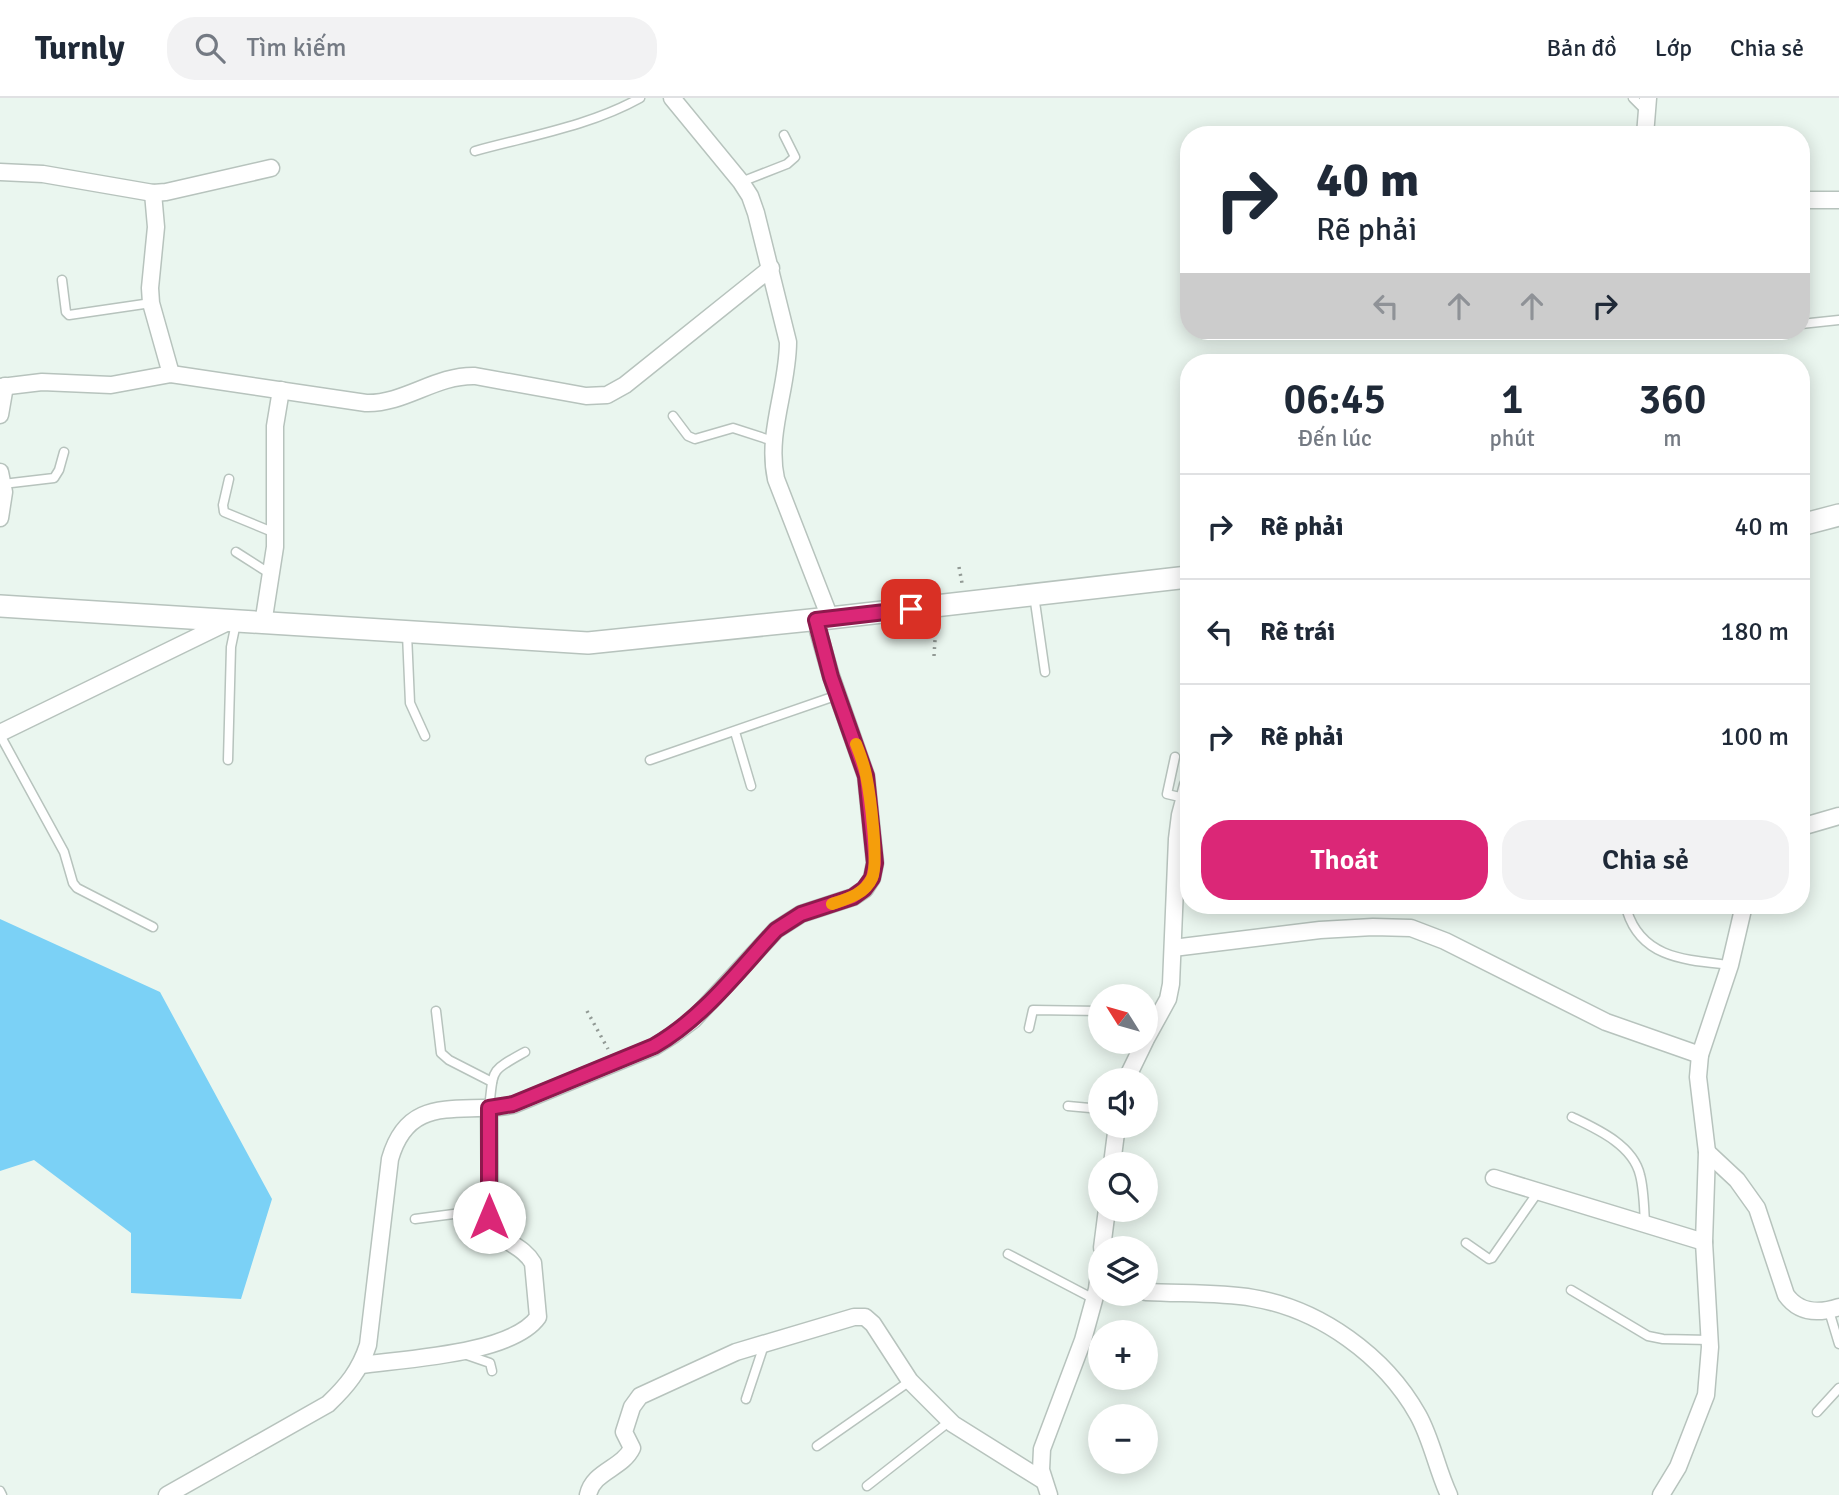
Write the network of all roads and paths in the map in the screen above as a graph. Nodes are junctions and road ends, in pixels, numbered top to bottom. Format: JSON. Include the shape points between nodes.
{"nodes":[{"id":1,"x":640,"y":98,"type":"edge"},
{"id":2,"x":672,"y":98,"type":"edge"},
{"id":3,"x":1633,"y":98,"type":"edge"},
{"id":4,"x":1646,"y":104,"type":"edge"},
{"id":5,"x":1645,"y":126,"type":"edge"},
{"id":6,"x":784,"y":135,"type":"dead end"},
{"id":7,"x":475,"y":151,"type":"dead end"},
{"id":8,"x":271,"y":168,"type":"dead end"},
{"id":9,"x":0,"y":172,"type":"edge"},
{"id":10,"x":741,"y":182,"type":"junction"},
{"id":11,"x":153,"y":193,"type":"junction"},
{"id":12,"x":1810,"y":200,"type":"edge"},
{"id":13,"x":1839,"y":200,"type":"edge"},
{"id":14,"x":771,"y":268,"type":"junction"},
{"id":15,"x":62,"y":280,"type":"dead end"},
{"id":16,"x":151,"y":303,"type":"junction"},
{"id":17,"x":1839,"y":320,"type":"edge"},
{"id":18,"x":1810,"y":323,"type":"edge"},
{"id":19,"x":171,"y":374,"type":"junction"},
{"id":20,"x":3,"y":386,"type":"edge"},
{"id":21,"x":281,"y":390,"type":"junction"},
{"id":22,"x":0,"y":415,"type":"edge"},
{"id":23,"x":673,"y":416,"type":"dead end"},
{"id":24,"x":773,"y":441,"type":"junction"},
{"id":25,"x":64,"y":452,"type":"dead end"},
{"id":26,"x":1,"y":478,"type":"edge"},
{"id":27,"x":229,"y":479,"type":"dead end"},
{"id":28,"x":1839,"y":515,"type":"edge"},
{"id":29,"x":0,"y":518,"type":"edge"},
{"id":30,"x":1810,"y":523,"type":"edge"},
{"id":31,"x":275,"y":533,"type":"junction"},
{"id":32,"x":236,"y":552,"type":"dead end"},
{"id":33,"x":272,"y":575,"type":"junction"},
{"id":34,"x":1180,"y":578,"type":"edge"},
{"id":35,"x":1034,"y":595,"type":"junction"},
{"id":36,"x":0,"y":606,"type":"edge"},
{"id":37,"x":937,"y":606,"type":"junction"},
{"id":38,"x":823,"y":619,"type":"junction"},
{"id":39,"x":233,"y":621,"type":"junction"},
{"id":40,"x":263,"y":624,"type":"junction"},
{"id":41,"x":407,"y":632,"type":"junction"},
{"id":42,"x":934,"y":656,"type":"dead end"},
{"id":43,"x":1045,"y":672,"type":"dead end"},
{"id":44,"x":838,"y":695,"type":"junction"},
{"id":45,"x":735,"y":732,"type":"junction"},
{"id":46,"x":0,"y":734,"type":"edge"},
{"id":47,"x":425,"y":736,"type":"dead end"},
{"id":48,"x":1175,"y":757,"type":"dead end"},
{"id":49,"x":228,"y":760,"type":"dead end"},
{"id":50,"x":650,"y":760,"type":"dead end"},
{"id":51,"x":751,"y":786,"type":"dead end"},
{"id":52,"x":1180,"y":793,"type":"edge"},
{"id":53,"x":1839,"y":816,"type":"edge"},
{"id":54,"x":1180,"y":823,"type":"edge"},
{"id":55,"x":1810,"y":824,"type":"edge"},
{"id":56,"x":1628,"y":914,"type":"edge"},
{"id":57,"x":1742,"y":914,"type":"edge"},
{"id":58,"x":153,"y":927,"type":"dead end"},
{"id":59,"x":1172,"y":948,"type":"junction"},
{"id":60,"x":1730,"y":965,"type":"junction"},
{"id":61,"x":587,"y":1011,"type":"dead end"},
{"id":62,"x":1088,"y":1011,"type":"edge"},
{"id":63,"x":436,"y":1012,"type":"dead end"},
{"id":64,"x":1158,"y":1016,"type":"edge"},
{"id":65,"x":1029,"y":1028,"type":"dead end"},
{"id":66,"x":525,"y":1052,"type":"dead end"},
{"id":67,"x":1700,"y":1055,"type":"junction"},
{"id":68,"x":616,"y":1063,"type":"junction"},
{"id":69,"x":492,"y":1082,"type":"junction"},
{"id":70,"x":1068,"y":1106,"type":"dead end"},
{"id":71,"x":489,"y":1108,"type":"junction"},
{"id":72,"x":1088,"y":1108,"type":"edge"},
{"id":73,"x":1572,"y":1117,"type":"dead end"},
{"id":74,"x":1707,"y":1152,"type":"junction"},
{"id":75,"x":1494,"y":1178,"type":"dead end"},
{"id":76,"x":1538,"y":1192,"type":"junction"},
{"id":77,"x":489,"y":1203,"type":"junction"},
{"id":78,"x":415,"y":1219,"type":"dead end"},
{"id":79,"x":1645,"y":1224,"type":"junction"},
{"id":80,"x":1704,"y":1242,"type":"junction"},
{"id":81,"x":1466,"y":1243,"type":"dead end"},
{"id":82,"x":1008,"y":1254,"type":"dead end"},
{"id":83,"x":1088,"y":1288,"type":"edge"},
{"id":84,"x":1571,"y":1290,"type":"dead end"},
{"id":85,"x":1158,"y":1293,"type":"edge"},
{"id":86,"x":1093,"y":1306,"type":"edge"},
{"id":87,"x":1834,"y":1309,"type":"edge"},
{"id":88,"x":1710,"y":1340,"type":"junction"},
{"id":89,"x":765,"y":1344,"type":"junction"},
{"id":90,"x":1839,"y":1345,"type":"edge"},
{"id":91,"x":460,"y":1352,"type":"junction"},
{"id":92,"x":361,"y":1365,"type":"junction"},
{"id":93,"x":492,"y":1371,"type":"dead end"},
{"id":94,"x":911,"y":1381,"type":"junction"},
{"id":95,"x":1839,"y":1388,"type":"edge"},
{"id":96,"x":746,"y":1399,"type":"dead end"},
{"id":97,"x":1817,"y":1412,"type":"dead end"},
{"id":98,"x":950,"y":1420,"type":"junction"},
{"id":99,"x":817,"y":1446,"type":"dead end"},
{"id":100,"x":867,"y":1486,"type":"dead end"},
{"id":101,"x":1047,"y":1488,"type":"edge"},
{"id":102,"x":167,"y":1495,"type":"edge"},
{"id":103,"x":588,"y":1495,"type":"edge"},
{"id":104,"x":1449,"y":1495,"type":"edge"},
{"id":105,"x":1661,"y":1495,"type":"edge"}],
"edges":[{"from":1,"to":7,"type":"lane","via":[[591,119]]},
{"from":2,"to":10,"type":"street"},
{"from":3,"to":4,"type":"lane"},
{"from":4,"to":5,"type":"street"},
{"from":6,"to":10,"type":"lane","via":[[795,157]]},
{"from":8,"to":11,"type":"street"},
{"from":9,"to":11,"type":"street","via":[[43,174]]},
{"from":10,"to":14,"type":"street","via":[[756,213]]},
{"from":11,"to":16,"type":"street","via":[[156,227]]},
{"from":12,"to":13,"type":"street"},
{"from":14,"to":21,"type":"street","via":[[607,395],[586,396],[459,375],[382,403]]},
{"from":14,"to":24,"type":"street","via":[[788,342]]},
{"from":15,"to":16,"type":"lane","via":[[69,315]]},
{"from":16,"to":19,"type":"street"},
{"from":17,"to":18,"type":"lane"},
{"from":19,"to":20,"type":"street","via":[[111,384]]},
{"from":19,"to":21,"type":"street"},
{"from":20,"to":22,"type":"street"},
{"from":21,"to":31,"type":"street","via":[[275,426]]},
{"from":23,"to":24,"type":"lane","via":[[695,439],[733,428]]},
{"from":24,"to":38,"type":"street","via":[[776,479]]},
{"from":25,"to":26,"type":"lane","via":[[54,478]]},
{"from":26,"to":29,"type":"street"},
{"from":27,"to":31,"type":"lane","via":[[224,512]]},
{"from":28,"to":30,"type":"street"},
{"from":31,"to":33,"type":"street"},
{"from":32,"to":33,"type":"lane"},
{"from":33,"to":40,"type":"street"},
{"from":34,"to":35,"type":"street"},
{"from":35,"to":37,"type":"street"},
{"from":35,"to":43,"type":"lane"},
{"from":36,"to":39,"type":"street"},
{"from":37,"to":38,"type":"street"},
{"from":37,"to":42,"type":"path"},
{"from":38,"to":41,"type":"street","via":[[588,643]]},
{"from":38,"to":44,"type":"street","via":[[826,661]]},
{"from":39,"to":40,"type":"street"},
{"from":39,"to":46,"type":"street"},
{"from":39,"to":49,"type":"lane"},
{"from":40,"to":41,"type":"street"},
{"from":41,"to":47,"type":"lane","via":[[410,703]]},
{"from":44,"to":45,"type":"lane"},
{"from":44,"to":68,"type":"street","via":[[866,776],[875,863],[872,878],[853,897],[788,921],[693,1020],[654,1046]]},
{"from":45,"to":50,"type":"lane"},
{"from":45,"to":51,"type":"lane"},
{"from":46,"to":58,"type":"lane","via":[[64,852],[73,883]]},
{"from":48,"to":52,"type":"lane","via":[[1167,794]]},
{"from":53,"to":55,"type":"street"},
{"from":54,"to":59,"type":"street"},
{"from":56,"to":60,"type":"lane","via":[[1632,926],[1659,952]]},
{"from":57,"to":60,"type":"street"},
{"from":59,"to":64,"type":"street","via":[[1168,999]]},
{"from":59,"to":67,"type":"street","via":[[1321,930],[1411,928],[1606,1022]]},
{"from":60,"to":67,"type":"street"},
{"from":61,"to":68,"type":"path"},
{"from":62,"to":65,"type":"lane","via":[[1033,1010]]},
{"from":63,"to":69,"type":"lane","via":[[441,1053]]},
{"from":66,"to":69,"type":"lane","via":[[496,1068]]},
{"from":67,"to":74,"type":"street","via":[[1698,1077]]},
{"from":68,"to":71,"type":"street","via":[[513,1104]]},
{"from":69,"to":71,"type":"lane"},
{"from":70,"to":72,"type":"lane"},
{"from":71,"to":77,"type":"street"},
{"from":71,"to":92,"type":"street","via":[[418,1116],[395,1142],[368,1345]]},
{"from":73,"to":79,"type":"lane","via":[[1609,1136],[1631,1158],[1640,1174]]},
{"from":74,"to":80,"type":"street"},
{"from":74,"to":87,"type":"street","via":[[1737,1180],[1757,1208],[1786,1295],[1794,1306],[1805,1311]]},
{"from":75,"to":76,"type":"street"},
{"from":76,"to":79,"type":"street"},
{"from":76,"to":81,"type":"lane","via":[[1492,1258]]},
{"from":77,"to":78,"type":"lane","via":[[470,1212]]},
{"from":77,"to":91,"type":"street","via":[[496,1233],[533,1263],[538,1317],[530,1328]]},
{"from":79,"to":80,"type":"street"},
{"from":80,"to":88,"type":"street"},
{"from":82,"to":83,"type":"lane"},
{"from":84,"to":88,"type":"lane","via":[[1648,1336]]},
{"from":85,"to":104,"type":"street","via":[[1252,1298],[1291,1307],[1331,1327],[1395,1381],[1419,1416]]},
{"from":86,"to":101,"type":"street","via":[[1042,1449]]},
{"from":87,"to":90,"type":"lane"},
{"from":88,"to":105,"type":"street","via":[[1706,1395],[1678,1467]]},
{"from":89,"to":94,"type":"street","via":[[865,1317]]},
{"from":89,"to":96,"type":"lane"},
{"from":89,"to":103,"type":"street","via":[[736,1352],[640,1396],[624,1432],[632,1448],[629,1456],[593,1481]]},
{"from":91,"to":92,"type":"street"},
{"from":91,"to":93,"type":"lane","via":[[490,1363]]},
{"from":92,"to":102,"type":"street","via":[[328,1404]]},
{"from":94,"to":98,"type":"street"},
{"from":94,"to":99,"type":"lane"},
{"from":95,"to":97,"type":"lane"},
{"from":98,"to":100,"type":"lane"},
{"from":98,"to":101,"type":"street"}]}
